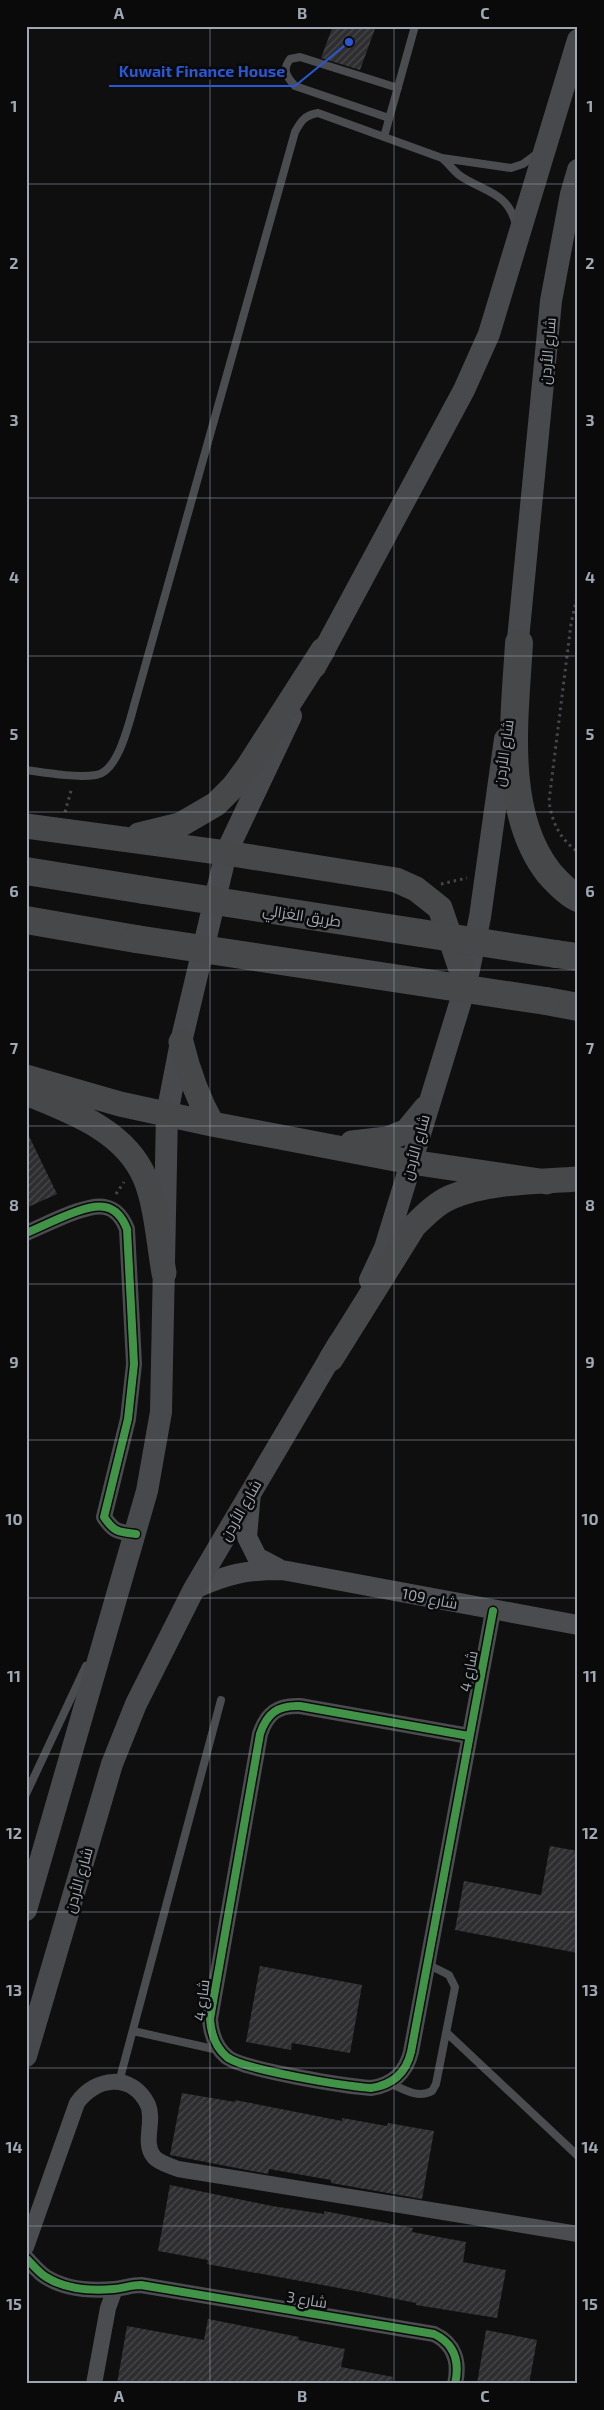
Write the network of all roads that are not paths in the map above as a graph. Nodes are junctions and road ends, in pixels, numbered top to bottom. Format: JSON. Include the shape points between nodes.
{"nodes":[{"id":1,"x":415,"y":26,"type":"edge"},
{"id":2,"x":578,"y":40,"type":"edge"},
{"id":3,"x":398,"y":88,"type":"junction"},
{"id":4,"x":389,"y":118,"type":"junction"},
{"id":5,"x":384,"y":137,"type":"junction"},
{"id":6,"x":548,"y":141,"type":"junction"},
{"id":7,"x":442,"y":158,"type":"junction"},
{"id":8,"x":578,"y":170,"type":"edge"},
{"id":9,"x":518,"y":242,"type":"junction"},
{"id":10,"x":519,"y":642,"type":"junction"},
{"id":11,"x":323,"y":650,"type":"junction"},
{"id":12,"x":26,"y":770,"type":"edge"},
{"id":13,"x":26,"y":826,"type":"edge"},
{"id":14,"x":94,"y":834,"type":"junction"},
{"id":15,"x":226,"y":853,"type":"junction"},
{"id":16,"x":26,"y":871,"type":"edge"},
{"id":17,"x":578,"y":898,"type":"edge"},
{"id":18,"x":26,"y":920,"type":"edge"},
{"id":19,"x":567,"y":956,"type":"edge"},
{"id":20,"x":466,"y":984,"type":"junction"},
{"id":21,"x":578,"y":1007,"type":"edge"},
{"id":22,"x":180,"y":1042,"type":"junction"},
{"id":23,"x":26,"y":1077,"type":"edge"},
{"id":24,"x":26,"y":1093,"type":"edge"},
{"id":25,"x":426,"y":1108,"type":"junction"},
{"id":26,"x":167,"y":1114,"type":"junction"},
{"id":27,"x":212,"y":1124,"type":"junction"},
{"id":28,"x":309,"y":1142,"type":"junction"},
{"id":29,"x":411,"y":1162,"type":"junction"},
{"id":30,"x":578,"y":1180,"type":"edge"},
{"id":31,"x":547,"y":1182,"type":"junction"},
{"id":32,"x":26,"y":1233,"type":"edge"},
{"id":33,"x":164,"y":1273,"type":"junction"},
{"id":34,"x":332,"y":1359,"type":"junction"},
{"id":35,"x":251,"y":1490,"type":"junction"},
{"id":36,"x":136,"y":1534,"type":"junction"},
{"id":37,"x":282,"y":1570,"type":"junction"},
{"id":38,"x":194,"y":1589,"type":"junction"},
{"id":39,"x":117,"y":1601,"type":"junction"},
{"id":40,"x":493,"y":1611,"type":"junction"},
{"id":41,"x":578,"y":1625,"type":"edge"},
{"id":42,"x":221,"y":1700,"type":"dead end"},
{"id":43,"x":469,"y":1736,"type":"junction"},
{"id":44,"x":26,"y":1794,"type":"edge"},
{"id":45,"x":26,"y":1910,"type":"edge"},
{"id":46,"x":427,"y":1964,"type":"junction"},
{"id":47,"x":133,"y":2031,"type":"junction"},
{"id":48,"x":446,"y":2033,"type":"junction"},
{"id":49,"x":220,"y":2050,"type":"junction"},
{"id":50,"x":26,"y":2056,"type":"edge"},
{"id":51,"x":119,"y":2082,"type":"junction"},
{"id":52,"x":390,"y":2083,"type":"junction"},
{"id":53,"x":578,"y":2156,"type":"edge"},
{"id":54,"x":578,"y":2234,"type":"edge"},
{"id":55,"x":26,"y":2247,"type":"edge"},
{"id":56,"x":26,"y":2258,"type":"edge"},
{"id":57,"x":115,"y":2289,"type":"junction"},
{"id":58,"x":94,"y":2384,"type":"edge"},
{"id":59,"x":455,"y":2384,"type":"edge"}],
"edges":[{"from":1,"to":3,"type":"lane"},
{"from":2,"to":6,"type":"main road"},
{"from":3,"to":4,"type":"lane"},
{"from":3,"to":4,"type":"lane","via":[[300,57],[290,59],[285,66],[285,73],[295,86]]},
{"from":4,"to":5,"type":"lane"},
{"from":5,"to":7,"type":"lane"},
{"from":5,"to":12,"type":"lane","via":[[318,113],[305,118],[295,132],[122,744],[108,768],[98,775]]},
{"from":6,"to":7,"type":"lane","via":[[523,164],[511,168]]},
{"from":6,"to":9,"type":"main road"},
{"from":7,"to":9,"type":"lane","via":[[459,175],[503,198],[515,222]]},
{"from":8,"to":10,"type":"main road","name":"شارع الأردن","via":[[552,301]]},
{"from":9,"to":11,"type":"main road","via":[[489,334],[464,390]]},
{"from":10,"to":17,"type":"highway","via":[[515,727],[521,811],[540,862]]},
{"from":10,"to":20,"type":"main road","name":"شارع الأردن","via":[[480,917]]},
{"from":11,"to":14,"type":"main road","via":[[238,780],[216,804],[180,825],[140,835]]},
{"from":11,"to":15,"type":"main road"},
{"from":13,"to":14,"type":"main road"},
{"from":14,"to":15,"type":"main road"},
{"from":15,"to":20,"type":"main road","via":[[396,880],[416,889],[440,908]]},
{"from":15,"to":22,"type":"main road"},
{"from":16,"to":19,"type":"highway","name":"طريق الغزالي","bridge":true},
{"from":18,"to":21,"type":"highway","bridge":true},
{"from":20,"to":25,"type":"main road","name":"شارع الأردن"},
{"from":22,"to":26,"type":"main road"},
{"from":22,"to":27,"type":"main road","via":[[187,1070]]},
{"from":23,"to":26,"type":"main road"},
{"from":24,"to":33,"type":"main road","via":[[82,1116],[120,1142],[138,1163],[146,1180]]},
{"from":25,"to":28,"type":"main road","via":[[406,1131],[387,1139],[366,1143]]},
{"from":25,"to":29,"type":"main road","name":"شارع الأردن"},
{"from":26,"to":27,"type":"main road"},
{"from":26,"to":33,"type":"main road"},
{"from":27,"to":28,"type":"main road"},
{"from":28,"to":29,"type":"main road"},
{"from":29,"to":31,"type":"main road"},
{"from":29,"to":34,"type":"main road","name":"شارع الأردن","via":[[385,1248]]},
{"from":30,"to":31,"type":"main road"},
{"from":31,"to":34,"type":"main road","via":[[470,1192],[450,1198],[432,1209],[414,1226]]},
{"from":32,"to":36,"type":"street","via":[[90,1207],[106,1207],[122,1217],[127,1229],[134,1364],[128,1420],[104,1517],[111,1528]]},
{"from":33,"to":36,"type":"main road","via":[[160,1412]]},
{"from":34,"to":35,"type":"main road","name":"شارع الأردن"},
{"from":35,"to":37,"type":"street","name":"شارع 109","via":[[247,1537],[257,1557]]},
{"from":35,"to":38,"type":"main road","name":"شارع الأردن"},
{"from":36,"to":39,"type":"main road"},
{"from":37,"to":38,"type":"street","name":"شارع 109","via":[[252,1570],[226,1575]]},
{"from":37,"to":40,"type":"street","name":"شارع 109"},
{"from":38,"to":50,"type":"main road","name":"شارع الأردن","via":[[136,1704],[112,1764]]},
{"from":39,"to":44,"type":"lane"},
{"from":39,"to":45,"type":"main road"},
{"from":40,"to":41,"type":"street","name":"شارع 109"},
{"from":40,"to":43,"type":"street","name":"شارع 4"},
{"from":42,"to":47,"type":"lane"},
{"from":43,"to":46,"type":"street","name":"شارع 4"},
{"from":43,"to":49,"type":"street","name":"شارع 4","via":[[300,1706],[286,1706],[274,1711],[264,1721],[210,2019],[214,2041]]},
{"from":46,"to":48,"type":"lane","via":[[449,1975],[455,1986]]},
{"from":46,"to":52,"type":"street","name":"شارع 4","via":[[409,2062]]},
{"from":47,"to":49,"type":"lane"},
{"from":47,"to":51,"type":"lane"},
{"from":48,"to":52,"type":"lane","via":[[432,2091],[416,2094]]},
{"from":48,"to":53,"type":"lane"},
{"from":49,"to":52,"type":"street","via":[[228,2058],[249,2067],[361,2088]]},
{"from":51,"to":54,"type":"street","via":[[131,2087],[148,2105],[150,2149],[155,2158],[178,2169]]},
{"from":51,"to":55,"type":"street","via":[[106,2081],[94,2085],[77,2103]]},
{"from":56,"to":57,"type":"street","name":"شارع 3","via":[[45,2277],[62,2285],[80,2289]]},
{"from":57,"to":58,"type":"street","via":[[108,2308]]},
{"from":57,"to":59,"type":"street","name":"شارع 3","via":[[141,2285],[434,2334],[447,2340],[455,2355]]}]}
